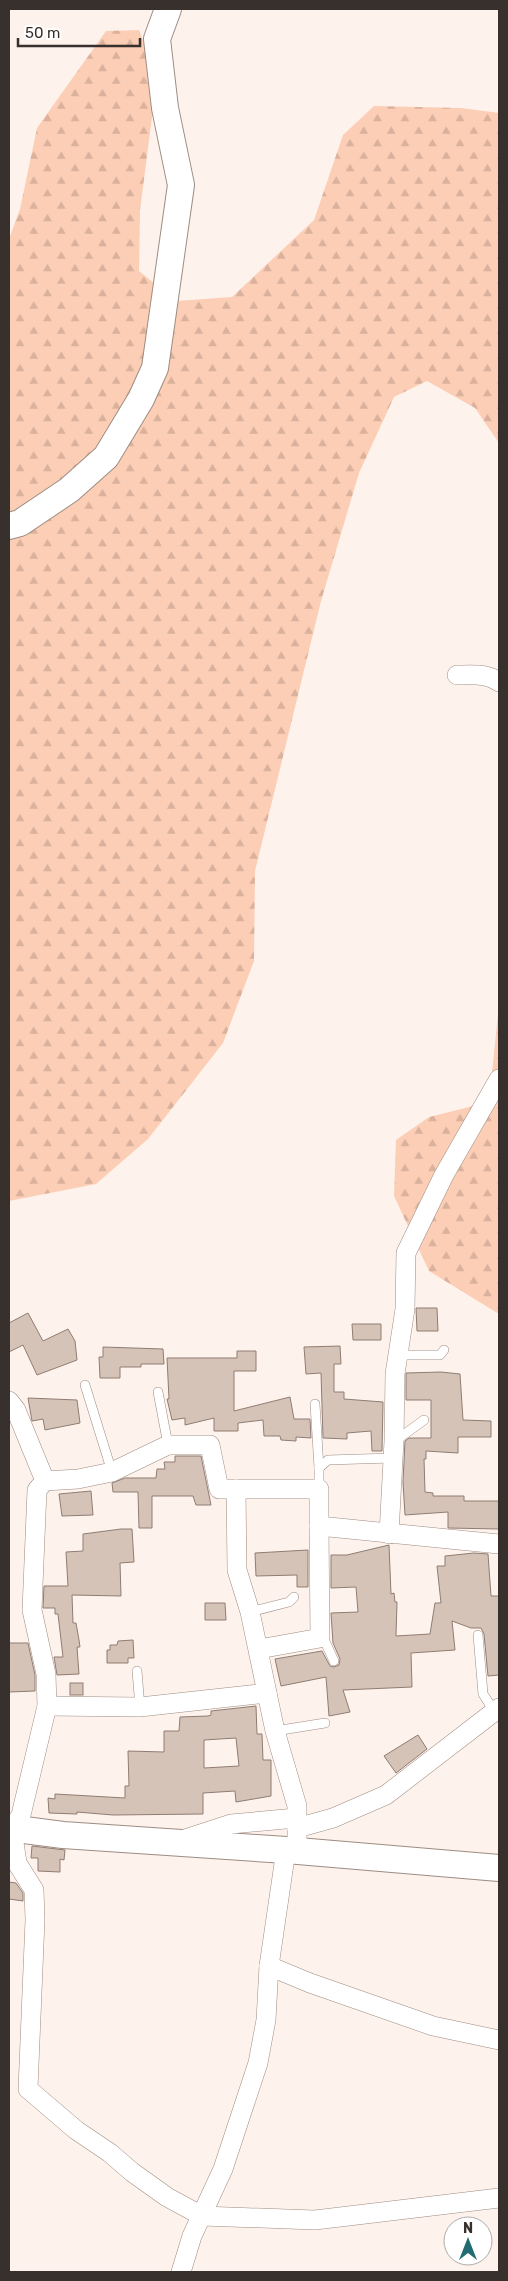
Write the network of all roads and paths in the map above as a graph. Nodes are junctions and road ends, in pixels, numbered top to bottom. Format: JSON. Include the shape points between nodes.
{"nodes":[{"id":1,"x":168,"y":9,"type":"edge"},
{"id":2,"x":9,"y":526,"type":"edge"},
{"id":3,"x":458,"y":675,"type":"dead end"},
{"id":4,"x":499,"y":682,"type":"edge"},
{"id":5,"x":499,"y":1079,"type":"edge"},
{"id":6,"x":444,"y":1350,"type":"dead end"},
{"id":7,"x":398,"y":1355,"type":"junction"},
{"id":8,"x":85,"y":1385,"type":"dead end"},
{"id":9,"x":158,"y":1392,"type":"dead end"},
{"id":10,"x":9,"y":1402,"type":"edge"},
{"id":11,"x":315,"y":1404,"type":"dead end"},
{"id":12,"x":424,"y":1420,"type":"dead end"},
{"id":13,"x":168,"y":1445,"type":"junction"},
{"id":14,"x":393,"y":1450,"type":"junction"},
{"id":15,"x":319,"y":1468,"type":"junction"},
{"id":16,"x":112,"y":1472,"type":"junction"},
{"id":17,"x":45,"y":1481,"type":"junction"},
{"id":18,"x":236,"y":1489,"type":"junction"},
{"id":19,"x":319,"y":1489,"type":"junction"},
{"id":20,"x":319,"y":1526,"type":"junction"},
{"id":21,"x":389,"y":1534,"type":"junction"},
{"id":22,"x":499,"y":1544,"type":"edge"},
{"id":23,"x":294,"y":1597,"type":"dead end"},
{"id":24,"x":250,"y":1612,"type":"junction"},
{"id":25,"x":320,"y":1633,"type":"junction"},
{"id":26,"x":478,"y":1635,"type":"dead end"},
{"id":27,"x":259,"y":1649,"type":"junction"},
{"id":28,"x":334,"y":1661,"type":"dead end"},
{"id":29,"x":137,"y":1671,"type":"dead end"},
{"id":30,"x":267,"y":1693,"type":"junction"},
{"id":31,"x":47,"y":1706,"type":"junction"},
{"id":32,"x":140,"y":1707,"type":"junction"},
{"id":33,"x":497,"y":1709,"type":"edge"},
{"id":34,"x":325,"y":1723,"type":"dead end"},
{"id":35,"x":275,"y":1730,"type":"junction"},
{"id":36,"x":11,"y":1829,"type":"edge"},
{"id":37,"x":294,"y":1837,"type":"junction"},
{"id":38,"x":499,"y":1868,"type":"edge"},
{"id":39,"x":269,"y":1966,"type":"junction"},
{"id":40,"x":499,"y":2040,"type":"edge"},
{"id":41,"x":499,"y":2198,"type":"edge"},
{"id":42,"x":202,"y":2216,"type":"junction"},
{"id":43,"x":181,"y":2272,"type":"edge"}],
"edges":[{"from":1,"to":2,"type":"street","via":[[157,39],[165,108],[180,185],[155,368],[141,399],[106,457],[68,490],[20,523]]},
{"from":3,"to":4,"type":"street","via":[[478,675]]},
{"from":5,"to":7,"type":"street","via":[[444,1175],[406,1253],[405,1309]]},
{"from":6,"to":7,"type":"lane","via":[[440,1355]]},
{"from":7,"to":14,"type":"street"},
{"from":8,"to":16,"type":"lane"},
{"from":9,"to":13,"type":"lane"},
{"from":10,"to":17,"type":"street","via":[[16,1410]]},
{"from":11,"to":15,"type":"lane"},
{"from":12,"to":14,"type":"lane"},
{"from":13,"to":16,"type":"street"},
{"from":13,"to":18,"type":"street","via":[[210,1445],[219,1489]]},
{"from":14,"to":15,"type":"lane","via":[[328,1460]]},
{"from":14,"to":21,"type":"street"},
{"from":15,"to":19,"type":"lane"},
{"from":16,"to":17,"type":"street"},
{"from":17,"to":31,"type":"street","via":[[37,1490],[32,1610],[46,1674]]},
{"from":18,"to":19,"type":"street"},
{"from":18,"to":24,"type":"street","via":[[236,1570]]},
{"from":19,"to":20,"type":"street"},
{"from":20,"to":21,"type":"street"},
{"from":20,"to":25,"type":"street"},
{"from":21,"to":22,"type":"street"},
{"from":23,"to":24,"type":"lane","via":[[289,1602]]},
{"from":24,"to":27,"type":"street"},
{"from":25,"to":27,"type":"street","via":[[320,1638]]},
{"from":25,"to":28,"type":"lane"},
{"from":26,"to":33,"type":"lane","via":[[483,1694]]},
{"from":27,"to":30,"type":"street"},
{"from":29,"to":32,"type":"lane"},
{"from":30,"to":32,"type":"street"},
{"from":30,"to":35,"type":"street"},
{"from":31,"to":32,"type":"street"},
{"from":31,"to":36,"type":"street","via":[[21,1815]]},
{"from":33,"to":37,"type":"street","via":[[386,1795]]},
{"from":34,"to":35,"type":"lane"},
{"from":35,"to":37,"type":"street","via":[[297,1806]]},
{"from":36,"to":37,"type":"street","via":[[172,1843]]},
{"from":36,"to":42,"type":"street","via":[[16,1863],[34,1890],[36,1920],[28,2089],[167,2198]]},
{"from":37,"to":38,"type":"street"},
{"from":37,"to":39,"type":"street"},
{"from":39,"to":40,"type":"street","via":[[433,2026]]},
{"from":39,"to":42,"type":"street","via":[[266,2020],[258,2063],[223,2169]]},
{"from":41,"to":42,"type":"street","via":[[315,2220]]},
{"from":42,"to":43,"type":"street"}]}
